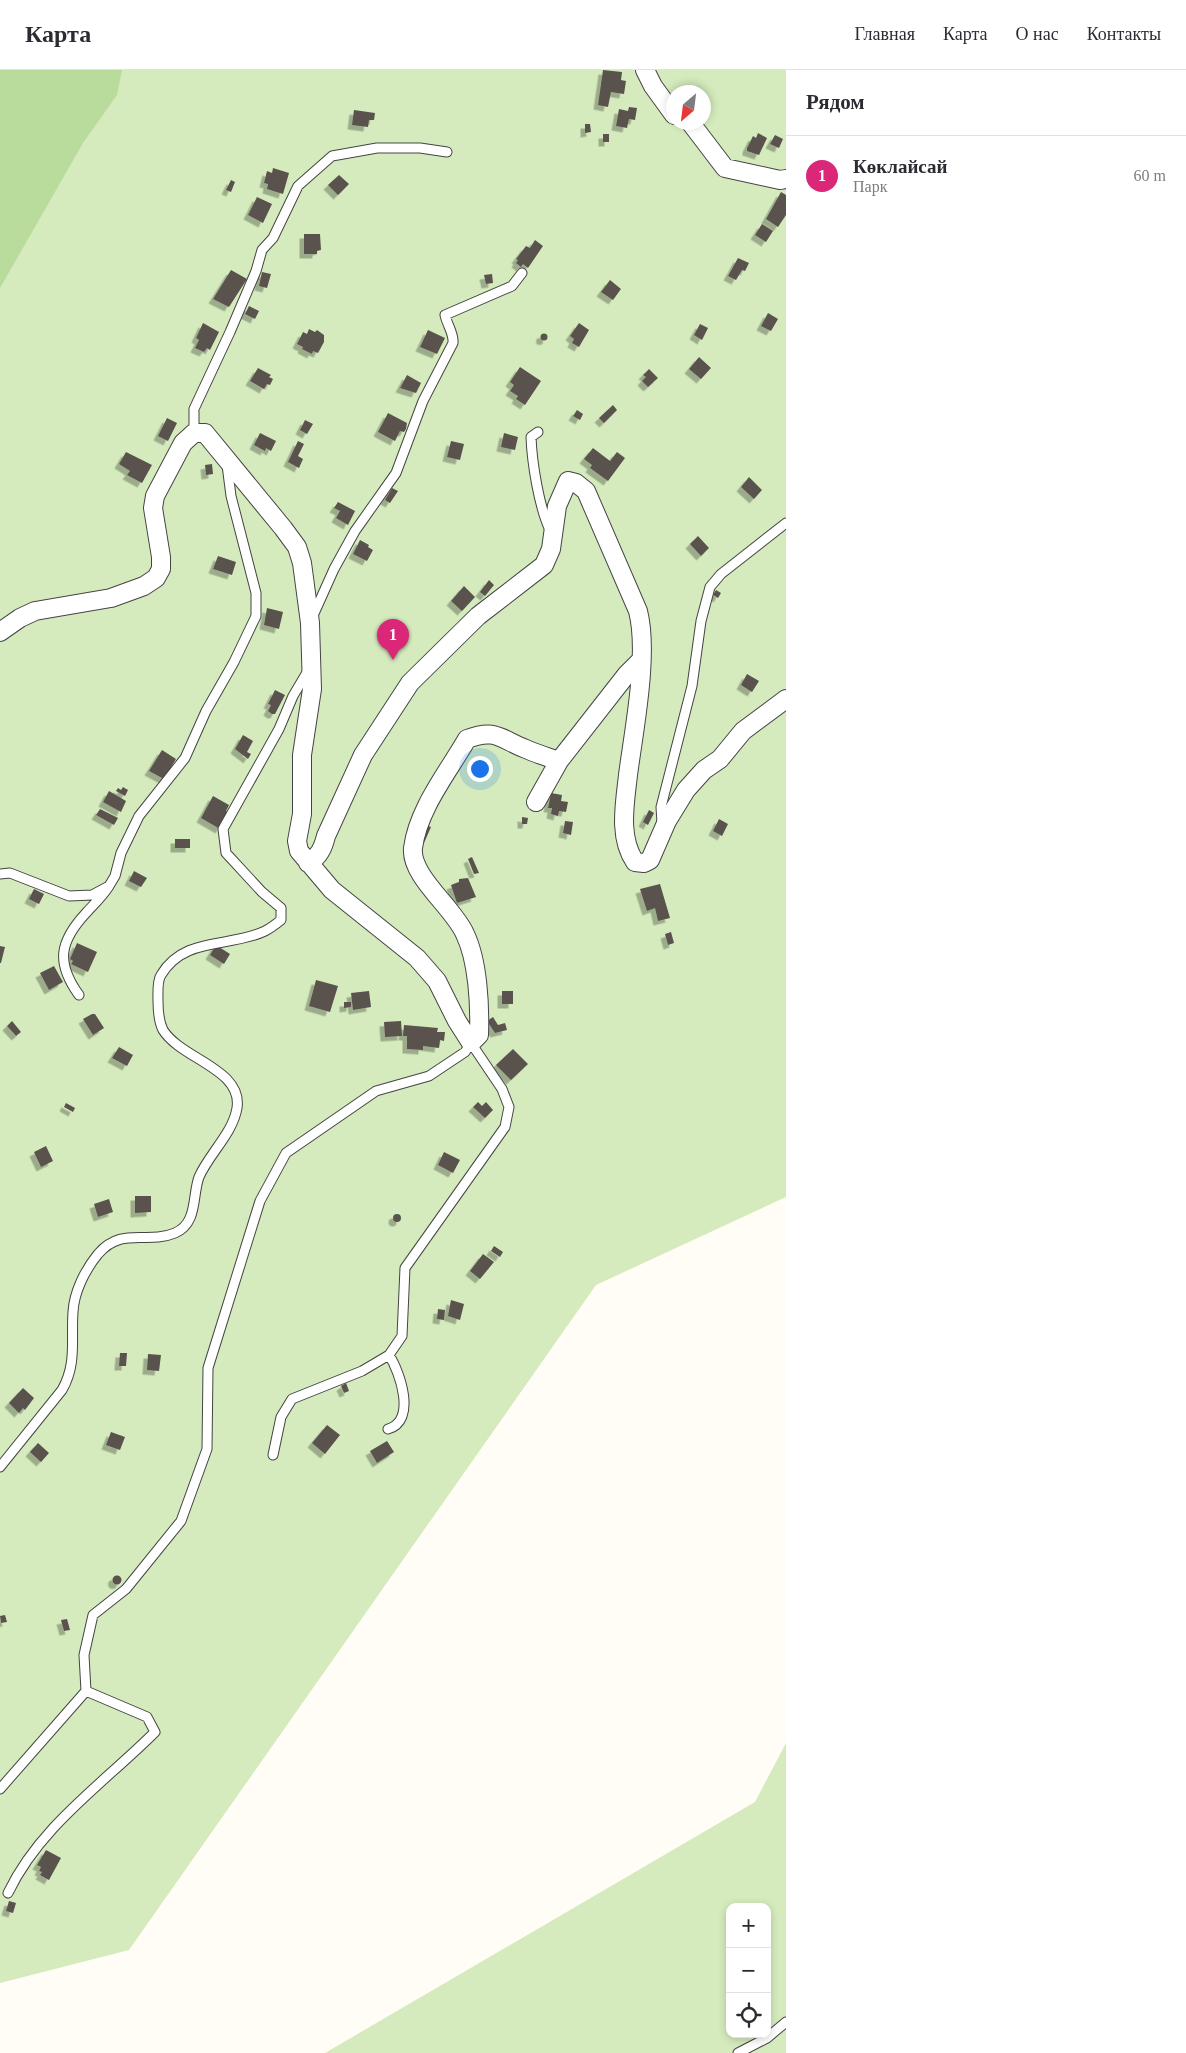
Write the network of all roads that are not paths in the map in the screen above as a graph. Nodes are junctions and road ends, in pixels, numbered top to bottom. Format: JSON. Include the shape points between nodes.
{"nodes":[{"id":1,"x":645,"y":70,"type":"edge"},
{"id":2,"x":666,"y":105,"type":"edge"},
{"id":3,"x":696,"y":130,"type":"edge"},
{"id":4,"x":448,"y":152,"type":"dead end"},
{"id":5,"x":786,"y":179,"type":"edge"},
{"id":6,"x":522,"y":273,"type":"dead end"},
{"id":7,"x":538,"y":432,"type":"dead end"},
{"id":8,"x":194,"y":433,"type":"junction"},
{"id":9,"x":226,"y":458,"type":"junction"},
{"id":10,"x":786,"y":523,"type":"edge"},
{"id":11,"x":553,"y":535,"type":"junction"},
{"id":12,"x":310,"y":623,"type":"junction"},
{"id":13,"x":0,"y":632,"type":"edge"},
{"id":14,"x":642,"y":660,"type":"junction"},
{"id":15,"x":311,"y":664,"type":"junction"},
{"id":16,"x":786,"y":698,"type":"edge"},
{"id":17,"x":560,"y":761,"type":"junction"},
{"id":18,"x":536,"y":802,"type":"dead end"},
{"id":19,"x":663,"y":830,"type":"junction"},
{"id":20,"x":308,"y":863,"type":"junction"},
{"id":21,"x":0,"y":874,"type":"edge"},
{"id":22,"x":109,"y":886,"type":"junction"},
{"id":23,"x":78,"y":995,"type":"dead end"},
{"id":24,"x":471,"y":1043,"type":"junction"},
{"id":25,"x":389,"y":1355,"type":"junction"},
{"id":26,"x":388,"y":1429,"type":"dead end"},
{"id":27,"x":273,"y":1455,"type":"dead end"},
{"id":28,"x":0,"y":1467,"type":"edge"},
{"id":29,"x":86,"y":1691,"type":"junction"},
{"id":30,"x":0,"y":1789,"type":"edge"},
{"id":31,"x":8,"y":1893,"type":"dead end"},
{"id":32,"x":786,"y":2022,"type":"edge"},
{"id":33,"x":738,"y":2053,"type":"edge"}],
"edges":[{"from":1,"to":2,"type":"street"},
{"from":3,"to":5,"type":"street","via":[[725,168]]},
{"from":4,"to":8,"type":"lane","via":[[377,148],[332,156],[298,186],[273,238],[262,250],[230,332],[194,409]]},
{"from":6,"to":12,"type":"lane","via":[[512,286],[445,315],[454,336],[453,343],[423,401],[396,473],[355,531]]},
{"from":7,"to":11,"type":"lane","via":[[531,437],[532,453],[544,516]]},
{"from":8,"to":9,"type":"street","via":[[205,433]]},
{"from":8,"to":13,"type":"street","via":[[183,442],[155,496],[153,508],[161,557],[161,569],[156,578],[111,598],[35,611]]},
{"from":9,"to":12,"type":"street","via":[[297,547]]},
{"from":9,"to":22,"type":"lane","via":[[256,593],[256,616],[185,758],[139,816]]},
{"from":10,"to":19,"type":"lane","via":[[721,574],[710,587],[701,621],[692,686],[661,807]]},
{"from":11,"to":14,"type":"street","via":[[562,494],[568,481],[576,483],[586,491],[638,611],[642,628]]},
{"from":11,"to":20,"type":"street","via":[[544,565],[478,616],[410,682],[363,755],[323,848]]},
{"from":12,"to":15,"type":"street"},
{"from":14,"to":17,"type":"street","via":[[627,674]]},
{"from":14,"to":19,"type":"street","via":[[624,812],[630,853],[635,862],[650,860]]},
{"from":15,"to":20,"type":"street","via":[[312,689],[302,755],[302,814],[297,841],[299,851]]},
{"from":15,"to":28,"type":"lane","via":[[223,829],[226,853],[281,908],[281,920],[264,931],[201,944],[172,960],[160,976],[158,1009],[163,1030],[230,1081],[238,1093],[237,1109],[196,1185],[193,1210],[187,1224],[175,1233],[121,1238],[109,1243],[87,1269],[73,1312],[72,1366],[68,1379]]},
{"from":16,"to":19,"type":"street","via":[[744,731],[720,759],[704,770],[686,790]]},
{"from":17,"to":18,"type":"street"},
{"from":17,"to":24,"type":"street","via":[[524,749],[496,734],[467,739],[417,830],[413,850],[416,866],[466,934],[478,984],[480,1010],[480,1035]]},
{"from":20,"to":24,"type":"street","via":[[332,890],[417,958],[436,981]]},
{"from":21,"to":22,"type":"lane","via":[[10,873],[69,896],[92,895]]},
{"from":22,"to":23,"type":"lane","via":[[71,933],[62,954],[69,981]]},
{"from":24,"to":25,"type":"lane","via":[[502,1089],[509,1107],[505,1127],[405,1268],[402,1336]]},
{"from":24,"to":29,"type":"lane","via":[[465,1052],[429,1076],[376,1090],[286,1154],[260,1201],[208,1368],[207,1449],[181,1522],[126,1589],[93,1615],[84,1655]]},
{"from":25,"to":26,"type":"lane","via":[[398,1369],[403,1418],[395,1427]]},
{"from":25,"to":27,"type":"lane","via":[[362,1371],[292,1399],[281,1417]]},
{"from":29,"to":30,"type":"lane"},
{"from":29,"to":31,"type":"lane","via":[[148,1718],[155,1732],[49,1831],[18,1873]]},
{"from":32,"to":33,"type":"lane","via":[[767,2038]]}]}
